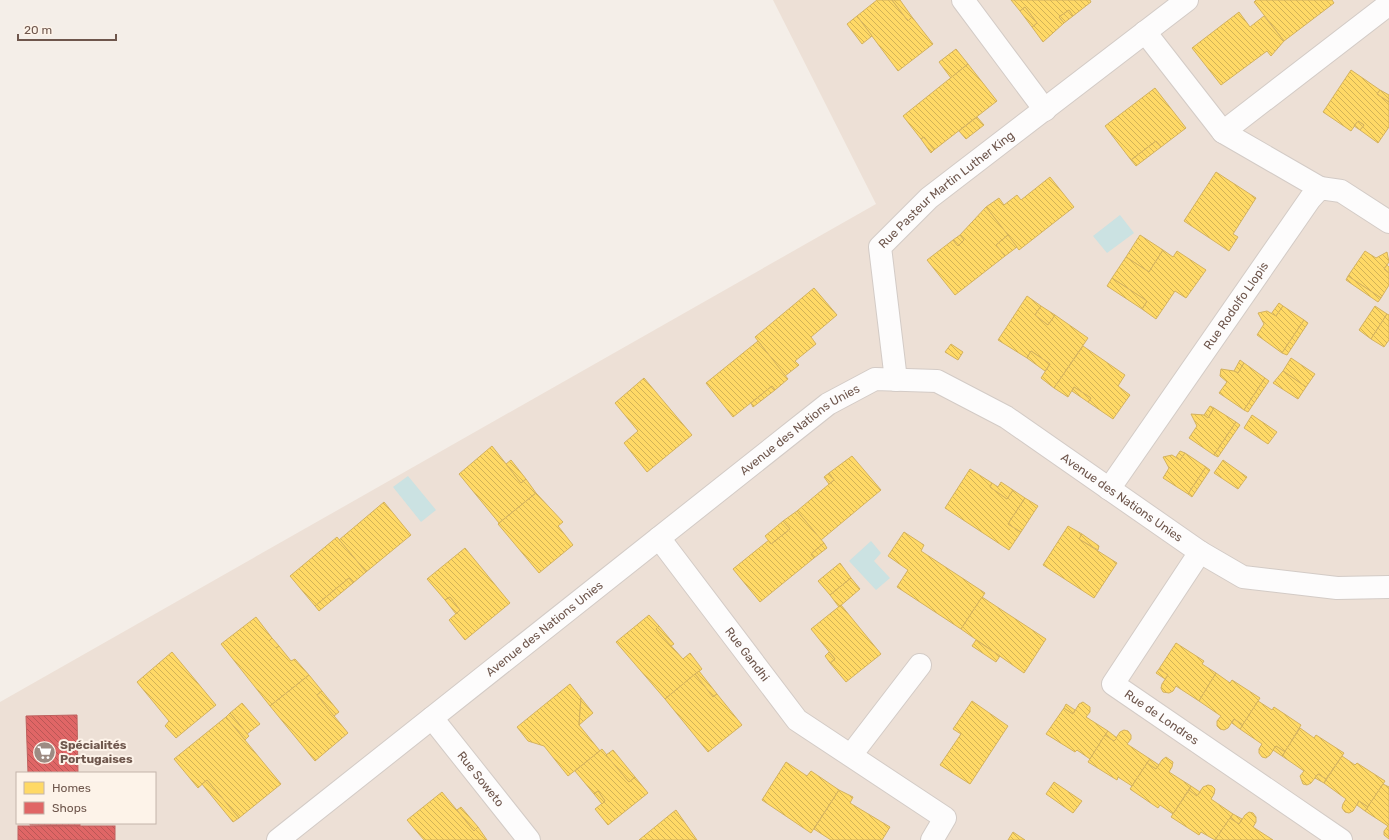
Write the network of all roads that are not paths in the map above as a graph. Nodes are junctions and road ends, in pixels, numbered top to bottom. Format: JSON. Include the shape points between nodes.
{"nodes":[{"id":1,"x":963,"y":0,"type":"edge"},
{"id":2,"x":1186,"y":0,"type":"edge"},
{"id":3,"x":1389,"y":4,"type":"edge"},
{"id":4,"x":1145,"y":32,"type":"junction"},
{"id":5,"x":1045,"y":110,"type":"junction"},
{"id":6,"x":1223,"y":132,"type":"junction"},
{"id":7,"x":1320,"y":188,"type":"junction"},
{"id":8,"x":1389,"y":222,"type":"edge"},
{"id":9,"x":896,"y":380,"type":"junction"},
{"id":10,"x":1109,"y":489,"type":"junction"},
{"id":11,"x":659,"y":538,"type":"junction"},
{"id":12,"x":1200,"y":552,"type":"junction"},
{"id":13,"x":1389,"y":587,"type":"edge"},
{"id":14,"x":920,"y":665,"type":"dead end"},
{"id":15,"x":432,"y":718,"type":"junction"},
{"id":16,"x":851,"y":755,"type":"junction"},
{"id":17,"x":278,"y":840,"type":"edge"},
{"id":18,"x":529,"y":840,"type":"edge"},
{"id":19,"x":932,"y":840,"type":"edge"},
{"id":20,"x":1341,"y":840,"type":"edge"}],
"edges":[{"from":1,"to":5,"type":"street"},
{"from":2,"to":4,"type":"street","name":"Rue Pasteur Martin Luther King"},
{"from":3,"to":6,"type":"street"},
{"from":4,"to":5,"type":"street","name":"Rue Pasteur Martin Luther King"},
{"from":4,"to":6,"type":"street"},
{"from":5,"to":9,"type":"street","name":"Rue Pasteur Martin Luther King","via":[[930,198],[880,247]]},
{"from":6,"to":7,"type":"street"},
{"from":7,"to":8,"type":"street","via":[[1341,191]]},
{"from":7,"to":10,"type":"street","name":"Rue Rodolfo Llopis","via":[[1310,198]]},
{"from":9,"to":10,"type":"street","name":"Avenue des Nations Unies","via":[[937,381],[1006,418]]},
{"from":9,"to":11,"type":"street","name":"Avenue des Nations Unies","via":[[875,379],[828,404]]},
{"from":10,"to":12,"type":"street","name":"Avenue des Nations Unies"},
{"from":11,"to":15,"type":"street","name":"Avenue des Nations Unies"},
{"from":11,"to":16,"type":"street","name":"Rue Gandhi","via":[[797,720]]},
{"from":12,"to":13,"type":"street","name":"Avenue des Nations Unies","via":[[1243,577],[1337,588]]},
{"from":12,"to":20,"type":"street","name":"Rue de Londres","via":[[1113,684]]},
{"from":14,"to":16,"type":"street"},
{"from":15,"to":17,"type":"street","name":"Avenue des Nations Unies"},
{"from":15,"to":18,"type":"street","name":"Rue Soweto"},
{"from":16,"to":19,"type":"street","name":"Rue Gandhi","via":[[945,818]]}]}
